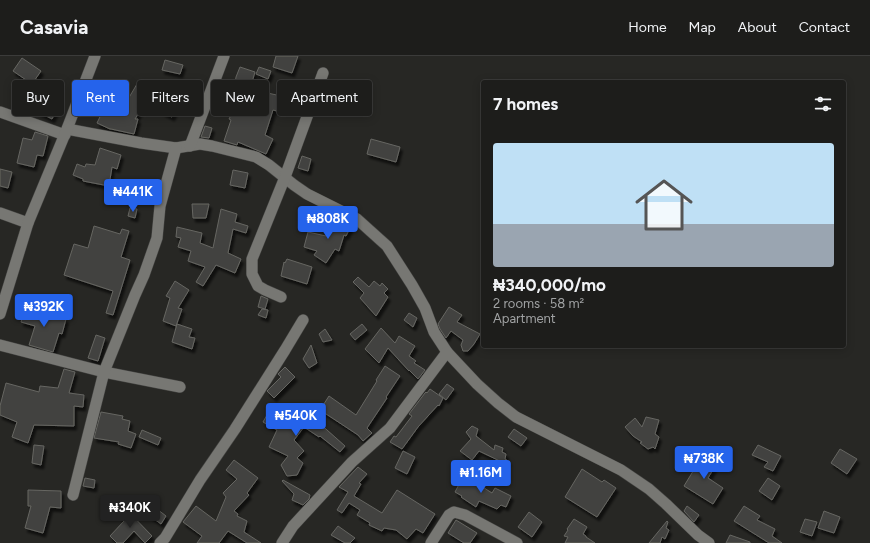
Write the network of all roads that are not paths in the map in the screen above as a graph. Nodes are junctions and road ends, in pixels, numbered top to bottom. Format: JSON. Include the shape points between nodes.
{"nodes":[{"id":1,"x":95,"y":56,"type":"edge"},
{"id":2,"x":224,"y":56,"type":"edge"},
{"id":3,"x":323,"y":73,"type":"dead end"},
{"id":4,"x":0,"y":112,"type":"edge"},
{"id":5,"x":66,"y":132,"type":"junction"},
{"id":6,"x":190,"y":146,"type":"junction"},
{"id":7,"x":176,"y":148,"type":"junction"},
{"id":8,"x":285,"y":177,"type":"junction"},
{"id":9,"x":0,"y":213,"type":"edge"},
{"id":10,"x":28,"y":223,"type":"junction"},
{"id":11,"x":281,"y":296,"type":"dead end"},
{"id":12,"x":0,"y":314,"type":"edge"},
{"id":13,"x":303,"y":320,"type":"dead end"},
{"id":14,"x":0,"y":345,"type":"edge"},
{"id":15,"x":447,"y":352,"type":"junction"},
{"id":16,"x":104,"y":372,"type":"junction"},
{"id":17,"x":180,"y":387,"type":"dead end"},
{"id":18,"x":73,"y":495,"type":"dead end"},
{"id":19,"x":165,"y":541,"type":"edge"},
{"id":20,"x":282,"y":543,"type":"edge"},
{"id":21,"x":430,"y":543,"type":"edge"},
{"id":22,"x":517,"y":543,"type":"edge"},
{"id":23,"x":709,"y":543,"type":"edge"}],
"edges":[{"from":1,"to":5,"type":"street"},
{"from":2,"to":6,"type":"street"},
{"from":3,"to":8,"type":"street"},
{"from":4,"to":5,"type":"street"},
{"from":5,"to":7,"type":"street"},
{"from":5,"to":10,"type":"street"},
{"from":6,"to":7,"type":"street"},
{"from":6,"to":8,"type":"street","via":[[200,144],[256,157]]},
{"from":7,"to":16,"type":"street","via":[[160,206],[157,238]]},
{"from":8,"to":11,"type":"street","via":[[252,259],[252,274],[258,286]]},
{"from":8,"to":15,"type":"street","via":[[307,194],[357,219],[387,246],[412,285],[425,308],[434,332]]},
{"from":9,"to":10,"type":"street"},
{"from":10,"to":12,"type":"street"},
{"from":13,"to":19,"type":"street","via":[[200,480]]},
{"from":14,"to":16,"type":"street"},
{"from":15,"to":20,"type":"street","via":[[390,428],[352,462],[292,526]]},
{"from":15,"to":23,"type":"street","via":[[477,384],[516,417],[621,470],[649,489]]},
{"from":16,"to":17,"type":"street"},
{"from":16,"to":18,"type":"street"},
{"from":21,"to":22,"type":"street","via":[[449,515],[454,512],[465,515]]}]}
